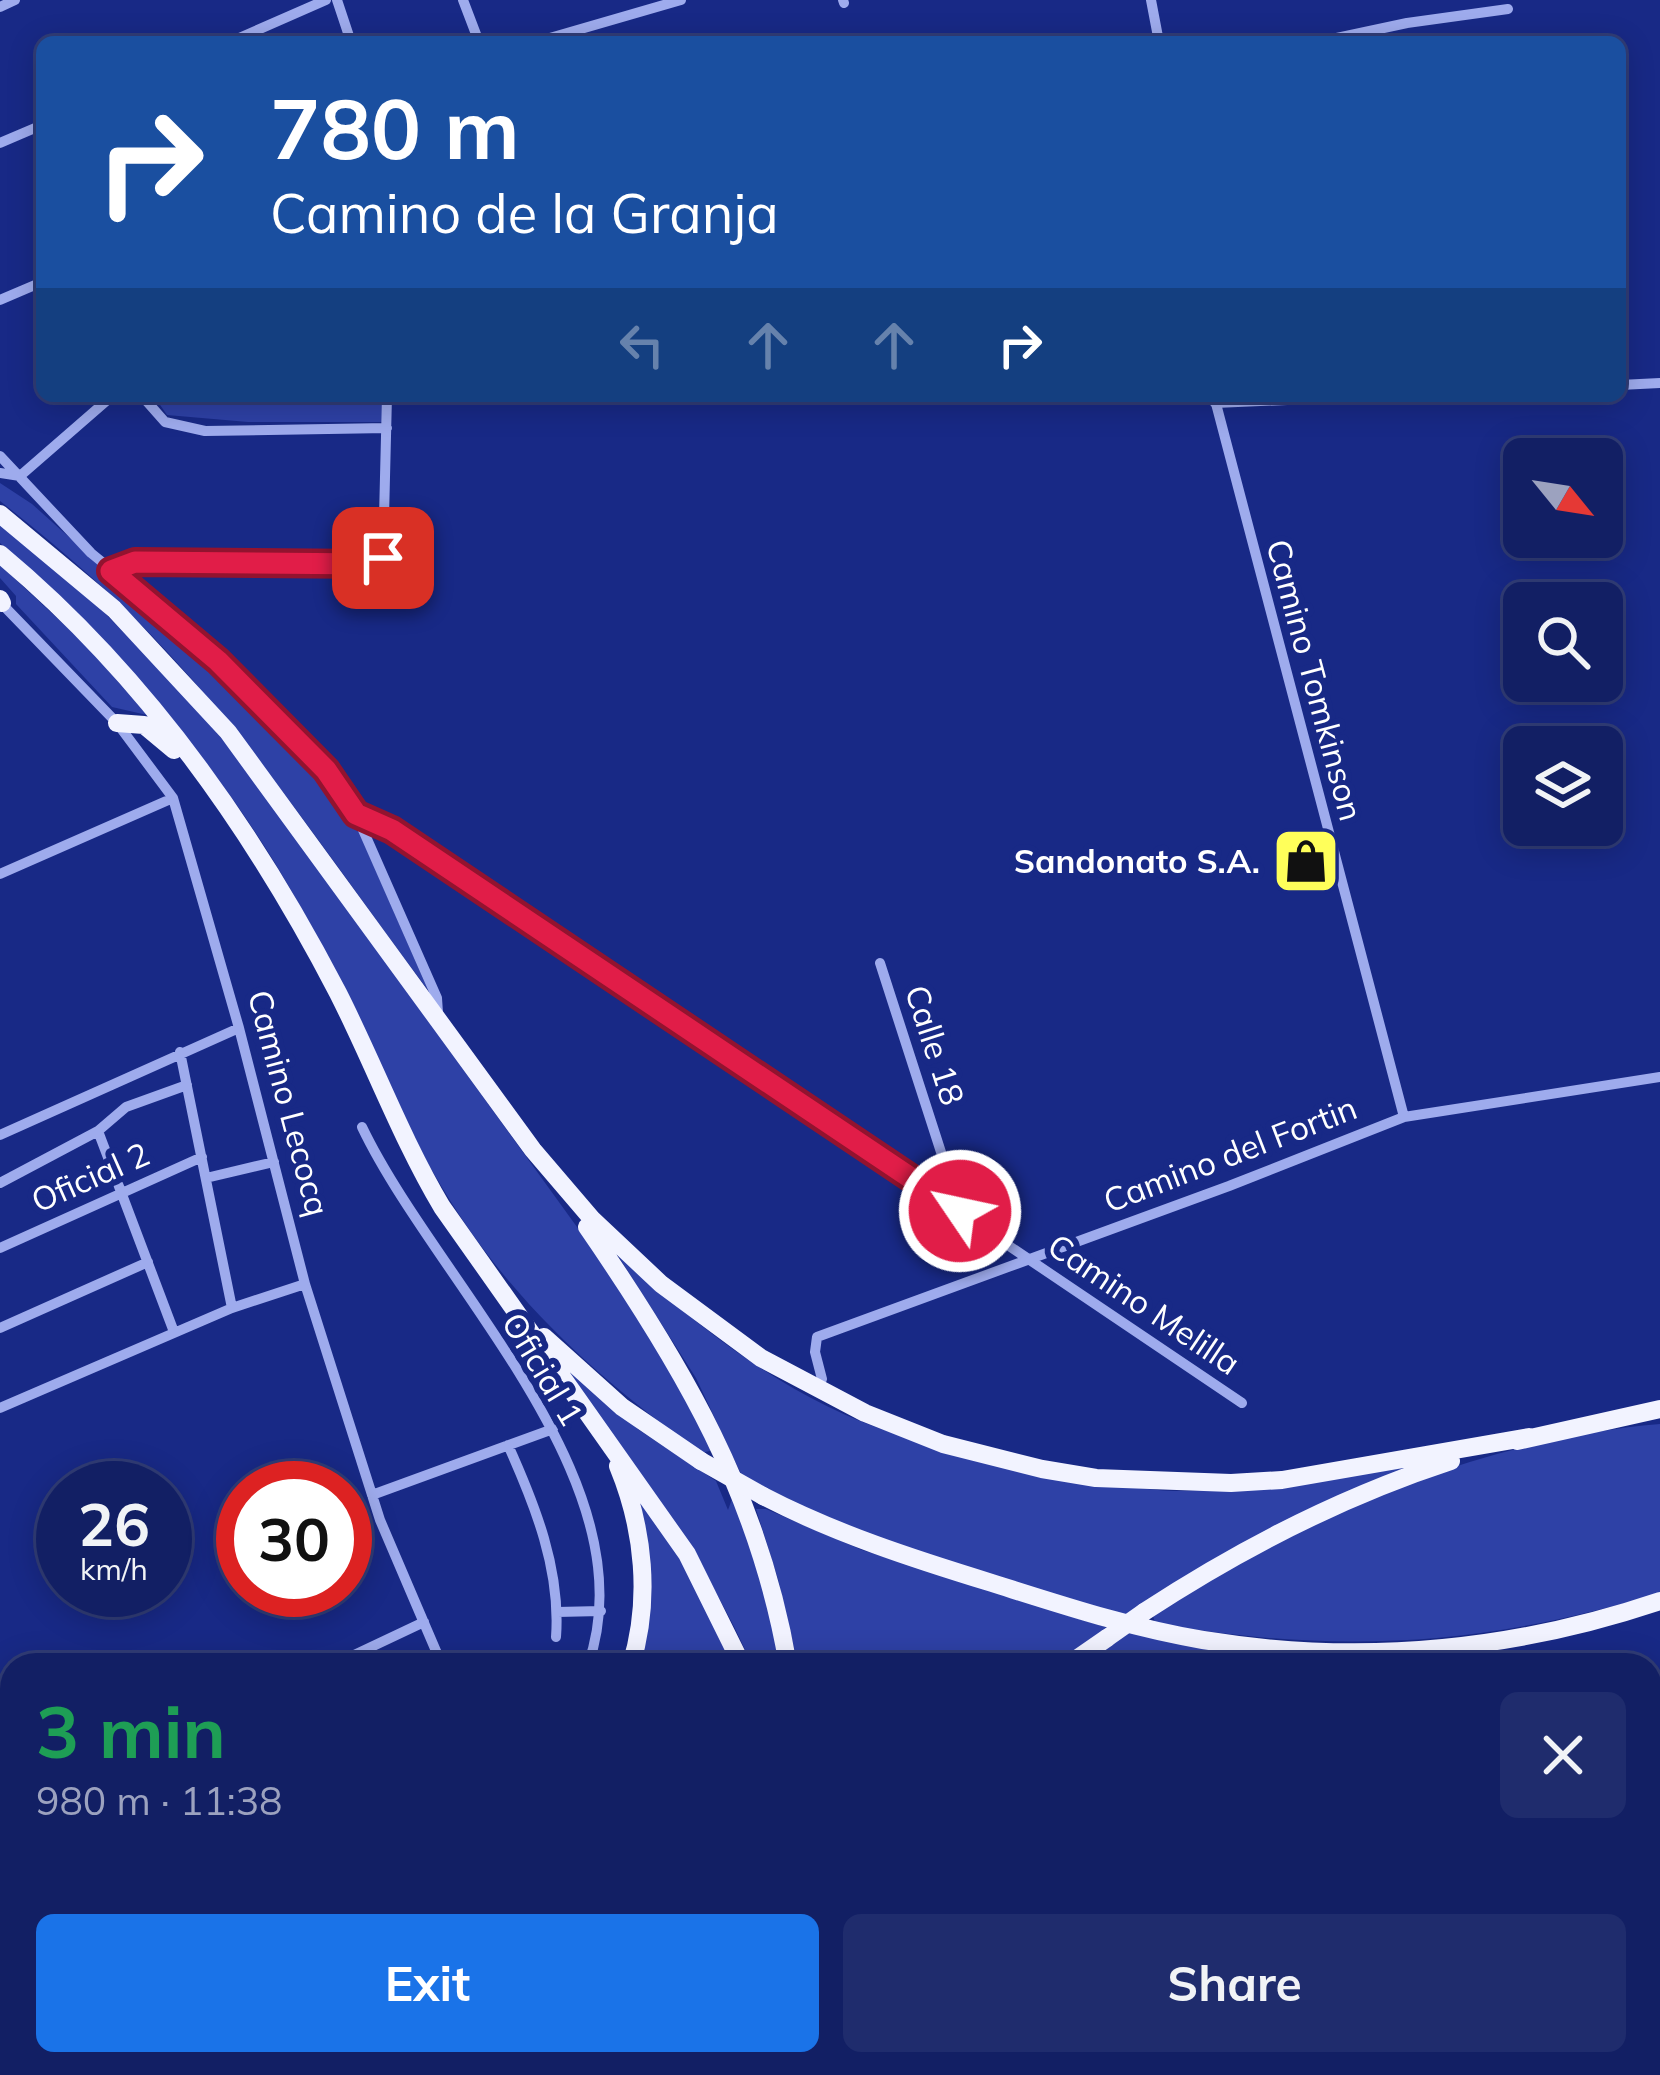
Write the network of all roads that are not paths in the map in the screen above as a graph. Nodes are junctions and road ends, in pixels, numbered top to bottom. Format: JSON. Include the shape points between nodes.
{"nodes":[{"id":1,"x":15,"y":0,"type":"edge"},
{"id":2,"x":326,"y":0,"type":"edge"},
{"id":3,"x":337,"y":0,"type":"edge"},
{"id":4,"x":463,"y":0,"type":"edge"},
{"id":5,"x":680,"y":0,"type":"edge"},
{"id":6,"x":1151,"y":0,"type":"edge"},
{"id":7,"x":0,"y":7,"type":"edge"},
{"id":8,"x":1508,"y":9,"type":"dead end"},
{"id":9,"x":244,"y":36,"type":"edge"},
{"id":10,"x":349,"y":36,"type":"edge"},
{"id":11,"x":477,"y":36,"type":"edge"},
{"id":12,"x":557,"y":36,"type":"edge"},
{"id":13,"x":1158,"y":36,"type":"edge"},
{"id":14,"x":1346,"y":36,"type":"edge"},
{"id":15,"x":36,"y":128,"type":"edge"},
{"id":16,"x":0,"y":143,"type":"edge"},
{"id":17,"x":36,"y":285,"type":"edge"},
{"id":18,"x":0,"y":300,"type":"edge"},
{"id":19,"x":1660,"y":383,"type":"edge"},
{"id":20,"x":1626,"y":385,"type":"edge"},
{"id":21,"x":105,"y":402,"type":"edge"},
{"id":22,"x":147,"y":402,"type":"edge"},
{"id":23,"x":388,"y":402,"type":"edge"},
{"id":24,"x":1216,"y":402,"type":"edge"},
{"id":25,"x":387,"y":428,"type":"junction"},
{"id":26,"x":0,"y":456,"type":"edge"},
{"id":27,"x":0,"y":473,"type":"edge"},
{"id":28,"x":20,"y":476,"type":"junction"},
{"id":29,"x":0,"y":514,"type":"edge"},
{"id":30,"x":0,"y":554,"type":"edge"},
{"id":31,"x":111,"y":571,"type":"junction"},
{"id":32,"x":1,"y":601,"type":"edge"},
{"id":33,"x":117,"y":723,"type":"joint"},
{"id":34,"x":136,"y":732,"type":"junction"},
{"id":35,"x":173,"y":798,"type":"junction"},
{"id":36,"x":356,"y":814,"type":"junction"},
{"id":37,"x":248,"y":838,"type":"junction"},
{"id":38,"x":0,"y":874,"type":"edge"},
{"id":39,"x":880,"y":963,"type":"dead end"},
{"id":40,"x":439,"y":1022,"type":"junction"},
{"id":41,"x":239,"y":1028,"type":"junction"},
{"id":42,"x":180,"y":1052,"type":"junction"},
{"id":43,"x":1660,"y":1077,"type":"edge"},
{"id":44,"x":187,"y":1085,"type":"junction"},
{"id":45,"x":1404,"y":1117,"type":"junction"},
{"id":46,"x":362,"y":1127,"type":"dead end"},
{"id":47,"x":98,"y":1131,"type":"junction"},
{"id":48,"x":0,"y":1135,"type":"edge"},
{"id":49,"x":202,"y":1156,"type":"junction"},
{"id":50,"x":541,"y":1161,"type":"junction"},
{"id":51,"x":274,"y":1162,"type":"junction"},
{"id":52,"x":206,"y":1178,"type":"junction"},
{"id":53,"x":0,"y":1183,"type":"edge"},
{"id":54,"x":121,"y":1192,"type":"junction"},
{"id":55,"x":960,"y":1211,"type":"junction"},
{"id":56,"x":0,"y":1247,"type":"edge"},
{"id":57,"x":1029,"y":1258,"type":"junction"},
{"id":58,"x":148,"y":1262,"type":"junction"},
{"id":59,"x":305,"y":1284,"type":"junction"},
{"id":60,"x":501,"y":1288,"type":"junction"},
{"id":61,"x":232,"y":1308,"type":"junction"},
{"id":62,"x":0,"y":1328,"type":"edge"},
{"id":63,"x":174,"y":1332,"type":"junction"},
{"id":64,"x":817,"y":1389,"type":"junction"},
{"id":65,"x":1242,"y":1403,"type":"dead end"},
{"id":66,"x":0,"y":1408,"type":"edge"},
{"id":67,"x":1660,"y":1409,"type":"edge"},
{"id":68,"x":553,"y":1430,"type":"junction"},
{"id":69,"x":602,"y":1436,"type":"junction"},
{"id":70,"x":1529,"y":1437,"type":"junction"},
{"id":71,"x":508,"y":1445,"type":"junction"},
{"id":72,"x":361,"y":1461,"type":"edge"},
{"id":73,"x":372,"y":1495,"type":"joint"},
{"id":74,"x":1660,"y":1601,"type":"edge"},
{"id":75,"x":601,"y":1611,"type":"junction"},
{"id":76,"x":557,"y":1612,"type":"junction"},
{"id":77,"x":424,"y":1622,"type":"junction"},
{"id":78,"x":556,"y":1637,"type":"dead end"},
{"id":79,"x":1446,"y":1650,"type":"junction"},
{"id":80,"x":358,"y":1653,"type":"edge"},
{"id":81,"x":437,"y":1653,"type":"edge"},
{"id":82,"x":591,"y":1653,"type":"edge"},
{"id":83,"x":634,"y":1653,"type":"edge"},
{"id":84,"x":736,"y":1653,"type":"edge"},
{"id":85,"x":785,"y":1653,"type":"edge"},
{"id":86,"x":1085,"y":1653,"type":"edge"},
{"id":87,"x":1424,"y":1653,"type":"edge"},
{"id":88,"x":1431,"y":1653,"type":"edge"}],
"edges":[{"from":1,"to":7,"type":"street"},
{"from":2,"to":9,"type":"street"},
{"from":3,"to":10,"type":"street"},
{"from":4,"to":11,"type":"street"},
{"from":5,"to":12,"type":"street"},
{"from":6,"to":13,"type":"street"},
{"from":8,"to":14,"type":"street"},
{"from":15,"to":16,"type":"street"},
{"from":17,"to":18,"type":"street"},
{"from":19,"to":20,"type":"street"},
{"from":21,"to":28,"type":"street"},
{"from":22,"to":25,"type":"street","via":[[165,422],[205,431]]},
{"from":23,"to":25,"type":"street"},
{"from":24,"to":45,"type":"street","name":"Camino Tomkinson"},
{"from":25,"to":31,"type":"street","via":[[383,558],[375,564],[135,562]]},
{"from":26,"to":28,"type":"street","name":"Camino Melilla"},
{"from":27,"to":28,"type":"street"},
{"from":28,"to":31,"type":"street","name":"Camino Melilla"},
{"from":29,"to":40,"type":"highway","via":[[114,609],[228,732]]},
{"from":30,"to":37,"type":"highway","via":[[147,700]]},
{"from":31,"to":36,"type":"street","name":"Camino Melilla","via":[[218,661],[326,770]]},
{"from":32,"to":33,"type":"street"},
{"from":33,"to":34,"type":"highway"},
{"from":34,"to":35,"type":"street","name":"Camino Lecocq"},
{"from":34,"to":37,"type":"highway","via":[[172,748]]},
{"from":35,"to":38,"type":"street"},
{"from":35,"to":41,"type":"street","name":"Camino Lecocq"},
{"from":36,"to":40,"type":"street","name":"Camino Melilla","via":[[437,998]]},
{"from":36,"to":55,"type":"street","name":"Camino Melilla","via":[[392,830]]},
{"from":37,"to":60,"type":"highway","via":[[339,997],[410,1153]]},
{"from":39,"to":55,"type":"street","name":"Calle 18"},
{"from":40,"to":50,"type":"highway"},
{"from":41,"to":42,"type":"street"},
{"from":41,"to":51,"type":"street","name":"Camino Lecocq"},
{"from":42,"to":44,"type":"street"},
{"from":42,"to":48,"type":"street"},
{"from":43,"to":45,"type":"street","name":"Camino del Fortin"},
{"from":44,"to":47,"type":"street","via":[[126,1108]]},
{"from":44,"to":49,"type":"street"},
{"from":45,"to":57,"type":"street","name":"Camino del Fortin"},
{"from":46,"to":68,"type":"street","name":"Oficial 1"},
{"from":47,"to":53,"type":"street"},
{"from":47,"to":54,"type":"street"},
{"from":49,"to":52,"type":"street"},
{"from":49,"to":54,"type":"street","name":"Oficial 2"},
{"from":50,"to":64,"type":"highway","via":[[661,1284]]},
{"from":50,"to":85,"type":"highway","via":[[668,1346],[709,1421],[754,1533]]},
{"from":51,"to":52,"type":"street"},
{"from":51,"to":59,"type":"street","name":"Camino Lecocq"},
{"from":52,"to":61,"type":"street"},
{"from":54,"to":56,"type":"street","name":"Oficial 2"},
{"from":54,"to":58,"type":"street"},
{"from":55,"to":57,"type":"street","name":"Camino Melilla"},
{"from":57,"to":64,"type":"street","name":"Camino del Fortin","via":[[817,1336]]},
{"from":57,"to":65,"type":"street","name":"Camino Melilla"},
{"from":58,"to":62,"type":"street"},
{"from":58,"to":63,"type":"street"},
{"from":59,"to":61,"type":"street"},
{"from":59,"to":72,"type":"street","name":"Camino Lecocq"},
{"from":60,"to":69,"type":"highway"},
{"from":60,"to":79,"type":"highway","bridge":true,"via":[[622,1407],[701,1461],[798,1514],[893,1551],[1155,1630],[1286,1649]]},
{"from":61,"to":63,"type":"street"},
{"from":63,"to":66,"type":"street"},
{"from":64,"to":70,"type":"highway","via":[[988,1457],[1153,1482],[1282,1480]]},
{"from":67,"to":70,"type":"highway"},
{"from":68,"to":71,"type":"street"},
{"from":68,"to":75,"type":"street","name":"Oficial 1","via":[[589,1518]]},
{"from":69,"to":83,"type":"highway","via":[[628,1495],[641,1555]]},
{"from":69,"to":84,"type":"highway","via":[[687,1554]]},
{"from":70,"to":86,"type":"highway","bridge":true,"via":[[1426,1469],[1229,1558]]},
{"from":71,"to":73,"type":"street"},
{"from":71,"to":76,"type":"street","via":[[543,1531]]},
{"from":73,"to":77,"type":"street","name":"Camino Lecocq"},
{"from":74,"to":79,"type":"highway","via":[[1552,1632]]},
{"from":75,"to":76,"type":"street"},
{"from":75,"to":82,"type":"street","name":"Oficial 1"},
{"from":76,"to":78,"type":"street"},
{"from":77,"to":80,"type":"street"},
{"from":77,"to":81,"type":"street","name":"Camino Lecocq"},
{"from":79,"to":87,"type":"highway"},
{"from":79,"to":88,"type":"highway"}]}
